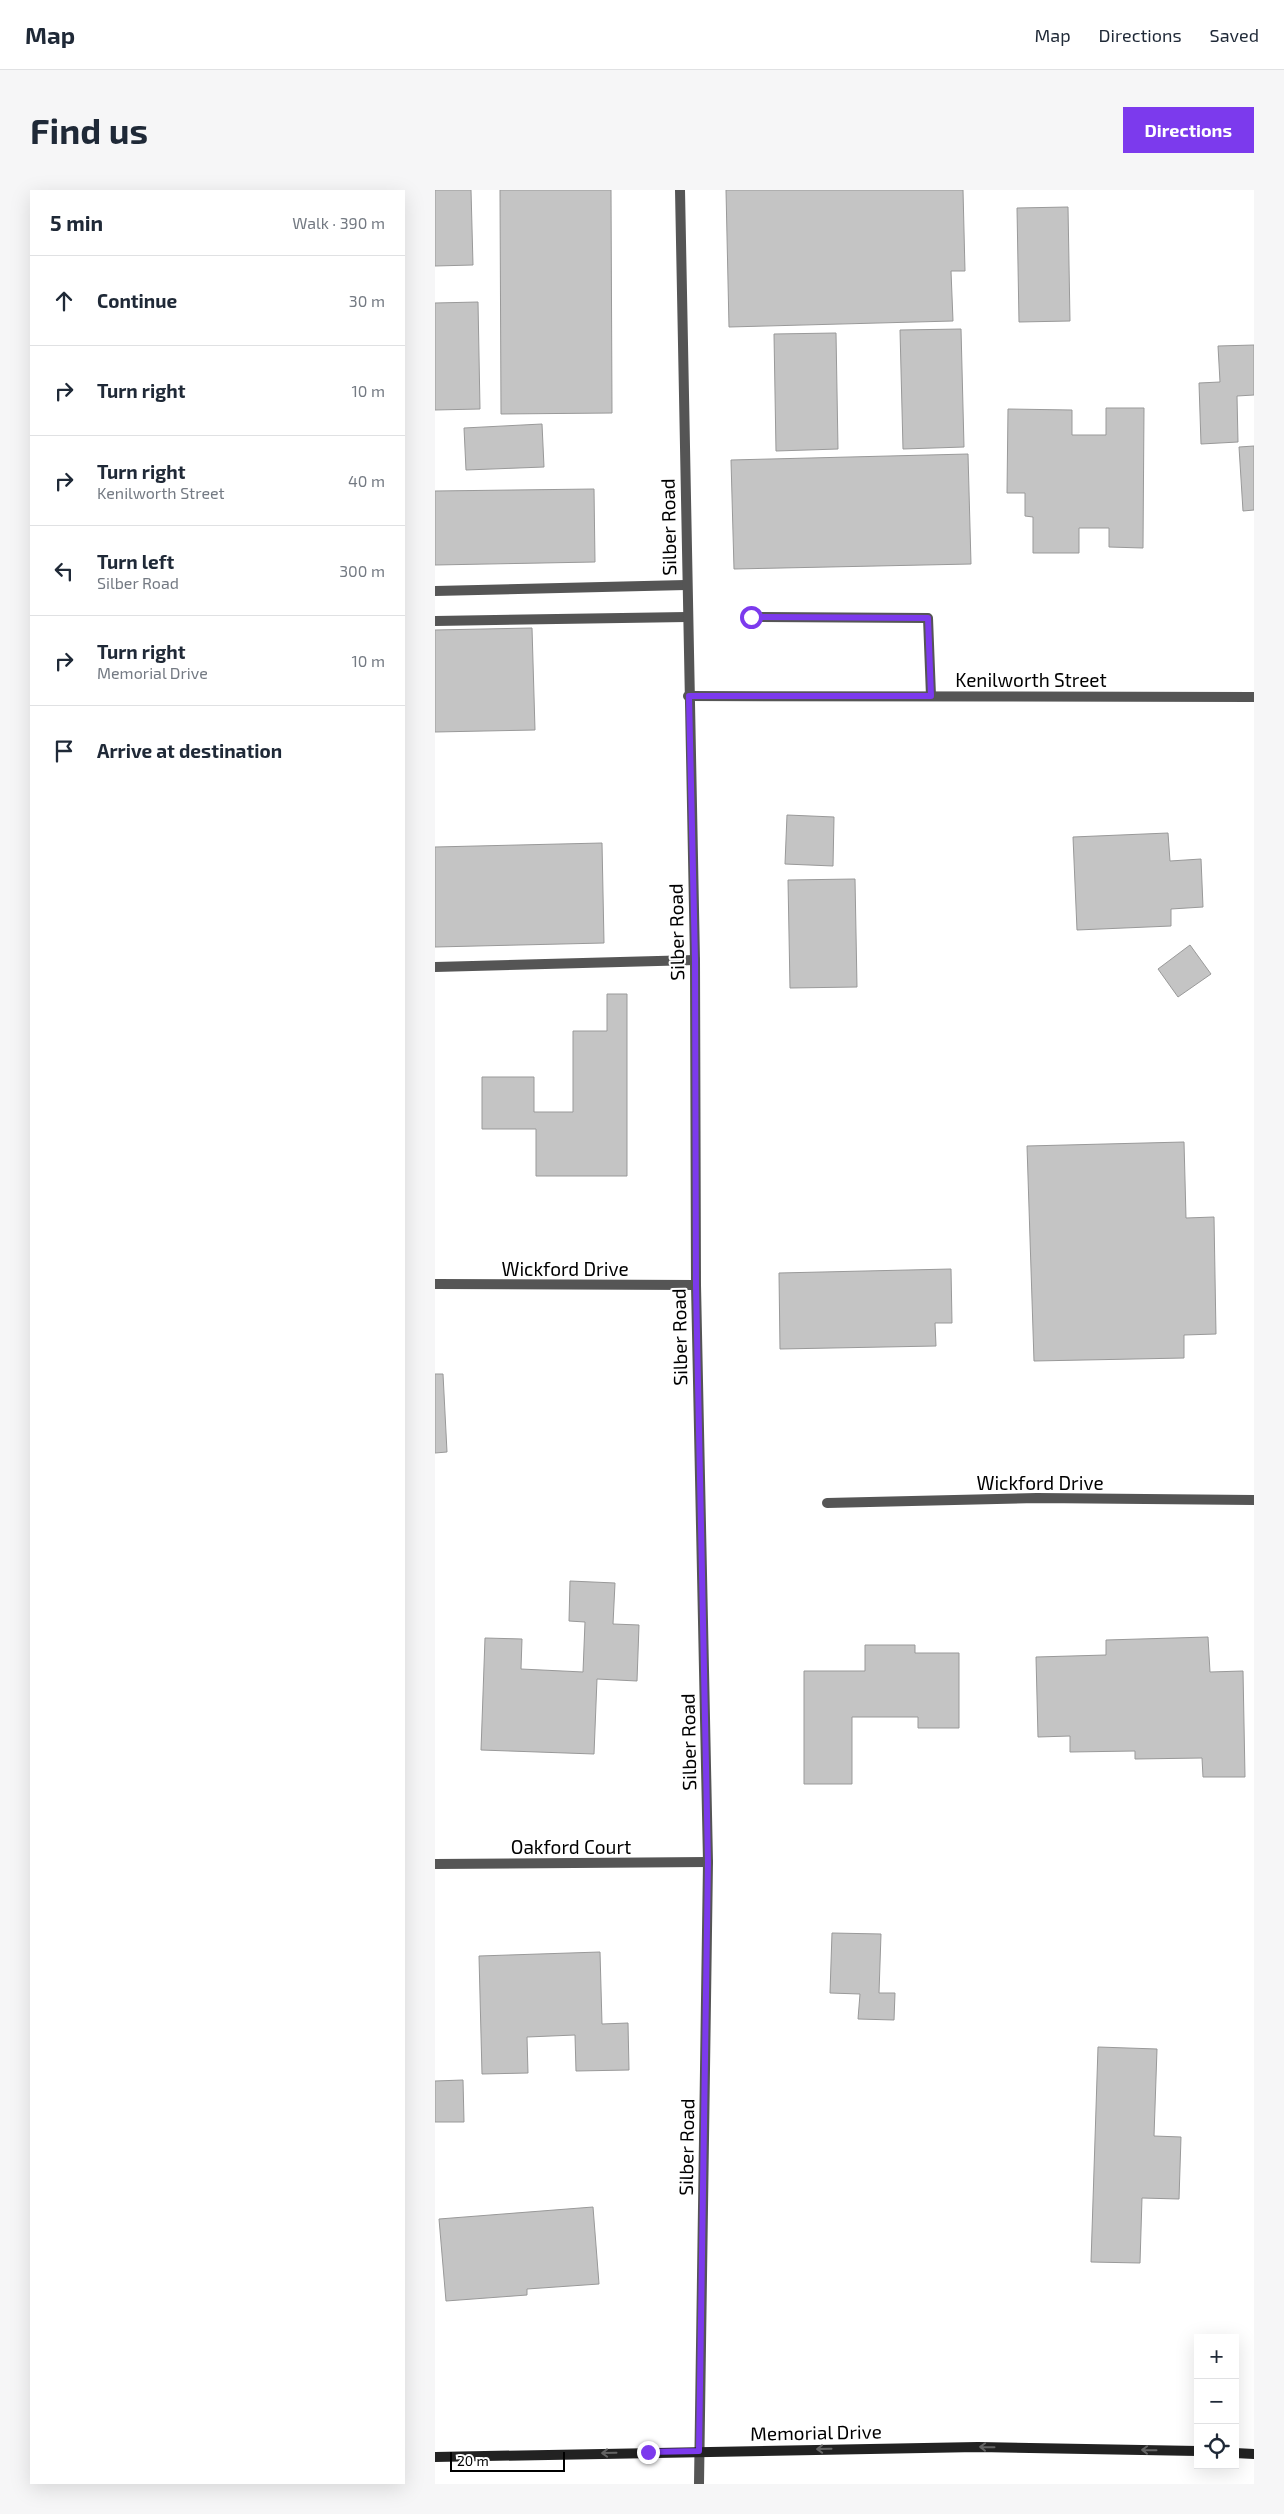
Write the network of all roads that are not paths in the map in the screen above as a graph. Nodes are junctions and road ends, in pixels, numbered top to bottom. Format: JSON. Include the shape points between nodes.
{"nodes":[{"id":1,"x":679,"y":190,"type":"edge"},
{"id":2,"x":686,"y":585,"type":"junction"},
{"id":3,"x":435,"y":591,"type":"edge"},
{"id":4,"x":687,"y":617,"type":"junction"},
{"id":5,"x":751,"y":617,"type":"dead end"},
{"id":6,"x":435,"y":621,"type":"edge"},
{"id":7,"x":689,"y":696,"type":"junction"},
{"id":8,"x":931,"y":696,"type":"junction"},
{"id":9,"x":1254,"y":697,"type":"edge"},
{"id":10,"x":695,"y":960,"type":"junction"},
{"id":11,"x":435,"y":967,"type":"edge"},
{"id":12,"x":435,"y":1284,"type":"edge"},
{"id":13,"x":696,"y":1286,"type":"junction"},
{"id":14,"x":1254,"y":1500,"type":"edge"},
{"id":15,"x":827,"y":1503,"type":"dead end"},
{"id":16,"x":708,"y":1862,"type":"junction"},
{"id":17,"x":435,"y":1864,"type":"edge"},
{"id":18,"x":699,"y":2451,"type":"junction"},
{"id":19,"x":1194,"y":2451,"type":"edge"},
{"id":20,"x":1239,"y":2453,"type":"edge"},
{"id":21,"x":1254,"y":2454,"type":"edge"},
{"id":22,"x":435,"y":2457,"type":"edge"},
{"id":23,"x":699,"y":2484,"type":"edge"}],
"edges":[{"from":1,"to":2,"type":"street","name":"Silber Road"},
{"from":2,"to":3,"type":"street"},
{"from":2,"to":4,"type":"street","name":"Silber Road"},
{"from":4,"to":6,"type":"street"},
{"from":4,"to":7,"type":"street","name":"Silber Road"},
{"from":5,"to":8,"type":"street","via":[[928,618]]},
{"from":7,"to":8,"type":"street","name":"Kenilworth Street"},
{"from":7,"to":10,"type":"street","name":"Silber Road"},
{"from":8,"to":9,"type":"street","name":"Kenilworth Street"},
{"from":10,"to":11,"type":"street"},
{"from":10,"to":13,"type":"street","name":"Silber Road"},
{"from":12,"to":13,"type":"street","name":"Wickford Drive"},
{"from":13,"to":16,"type":"street","name":"Silber Road"},
{"from":14,"to":15,"type":"street","name":"Wickford Drive","via":[[1037,1498]]},
{"from":16,"to":17,"type":"street","name":"Oakford Court"},
{"from":16,"to":18,"type":"street","name":"Silber Road"},
{"from":19,"to":18,"type":"main road","name":"Memorial Drive","one_way":true,"via":[[978,2447]]},
{"from":18,"to":22,"type":"main road","name":"Memorial Drive","one_way":true},
{"from":18,"to":23,"type":"street","name":"Silber Road"},
{"from":20,"to":21,"type":"main road"}]}
